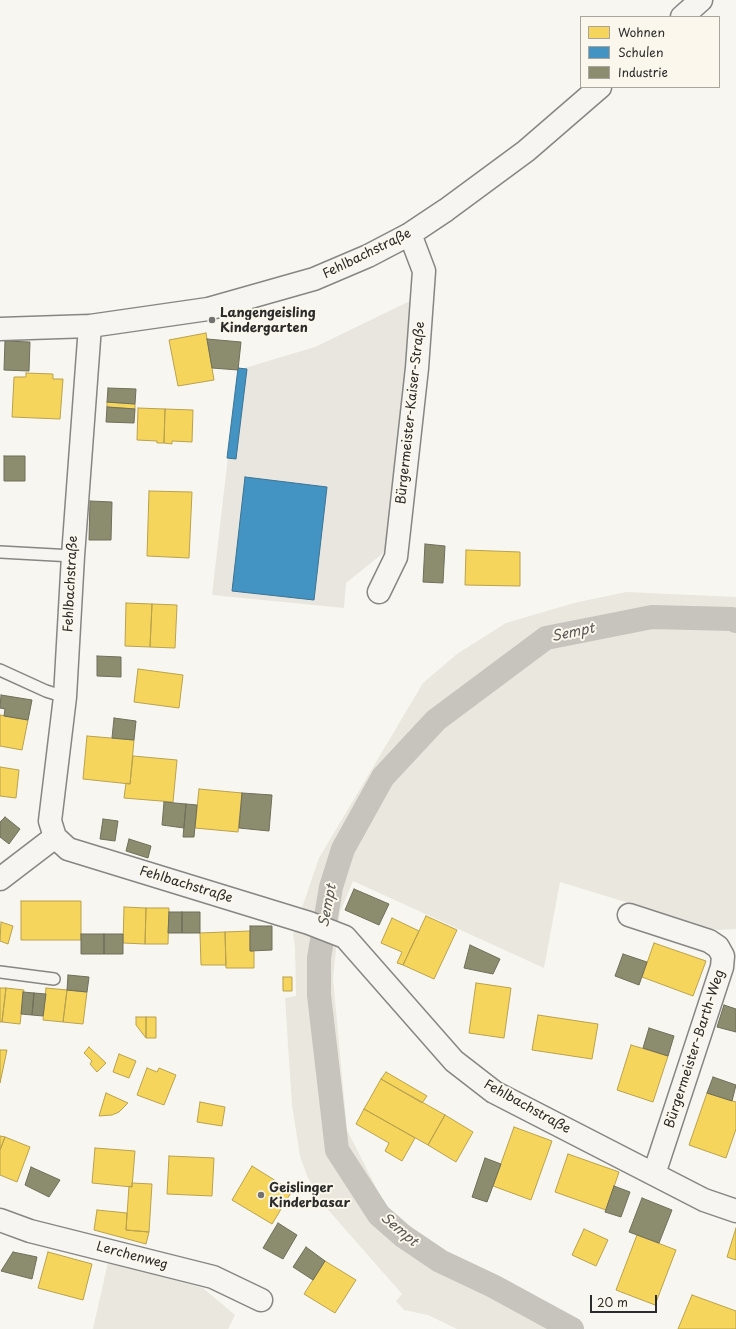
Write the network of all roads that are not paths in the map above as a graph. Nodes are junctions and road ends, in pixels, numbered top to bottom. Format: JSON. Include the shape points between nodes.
{"nodes":[{"id":1,"x":701,"y":0,"type":"edge"},
{"id":2,"x":683,"y":16,"type":"edge"},
{"id":3,"x":599,"y":88,"type":"edge"},
{"id":4,"x":410,"y":234,"type":"junction"},
{"id":5,"x":90,"y":326,"type":"junction"},
{"id":6,"x":0,"y":328,"type":"edge"},
{"id":7,"x":0,"y":552,"type":"edge"},
{"id":8,"x":73,"y":556,"type":"junction"},
{"id":9,"x":379,"y":592,"type":"dead end"},
{"id":10,"x":0,"y":670,"type":"edge"},
{"id":11,"x":65,"y":697,"type":"junction"},
{"id":12,"x":55,"y":837,"type":"junction"},
{"id":13,"x":0,"y":879,"type":"edge"},
{"id":14,"x":629,"y":915,"type":"dead end"},
{"id":15,"x":0,"y":972,"type":"edge"},
{"id":16,"x":54,"y":979,"type":"dead end"},
{"id":17,"x":654,"y":1174,"type":"junction"},
{"id":18,"x":736,"y":1211,"type":"edge"},
{"id":19,"x":0,"y":1220,"type":"edge"},
{"id":20,"x":261,"y":1300,"type":"dead end"}],
"edges":[{"from":1,"to":2,"type":"street"},
{"from":3,"to":4,"type":"street","name":"Fehlbachstraße","via":[[494,176]]},
{"from":4,"to":5,"type":"street","name":"Fehlbachstraße","via":[[368,256],[314,279],[261,296],[208,309]]},
{"from":4,"to":9,"type":"street","name":"Bürgermeister-Kaiser-Straße","via":[[424,271],[417,368],[396,557]]},
{"from":5,"to":6,"type":"street","name":"Fehlbachstraße"},
{"from":5,"to":8,"type":"street","name":"Fehlbachstraße"},
{"from":7,"to":8,"type":"lane"},
{"from":8,"to":11,"type":"street","name":"Fehlbachstraße"},
{"from":10,"to":11,"type":"lane"},
{"from":11,"to":12,"type":"street","name":"Fehlbachstraße","via":[[50,821]]},
{"from":12,"to":13,"type":"street"},
{"from":12,"to":17,"type":"street","name":"Fehlbachstraße","via":[[68,848],[309,923],[345,937],[454,1062],[494,1092]]},
{"from":14,"to":17,"type":"street","name":"Bürgermeister-Barth-Weg","via":[[709,941],[718,947],[723,956],[722,967]]},
{"from":15,"to":16,"type":"lane"},
{"from":17,"to":18,"type":"street","name":"Fehlbachstraße","via":[[704,1200]]},
{"from":19,"to":20,"type":"street","name":"Lerchenweg","via":[[30,1231],[213,1277]]}]}
